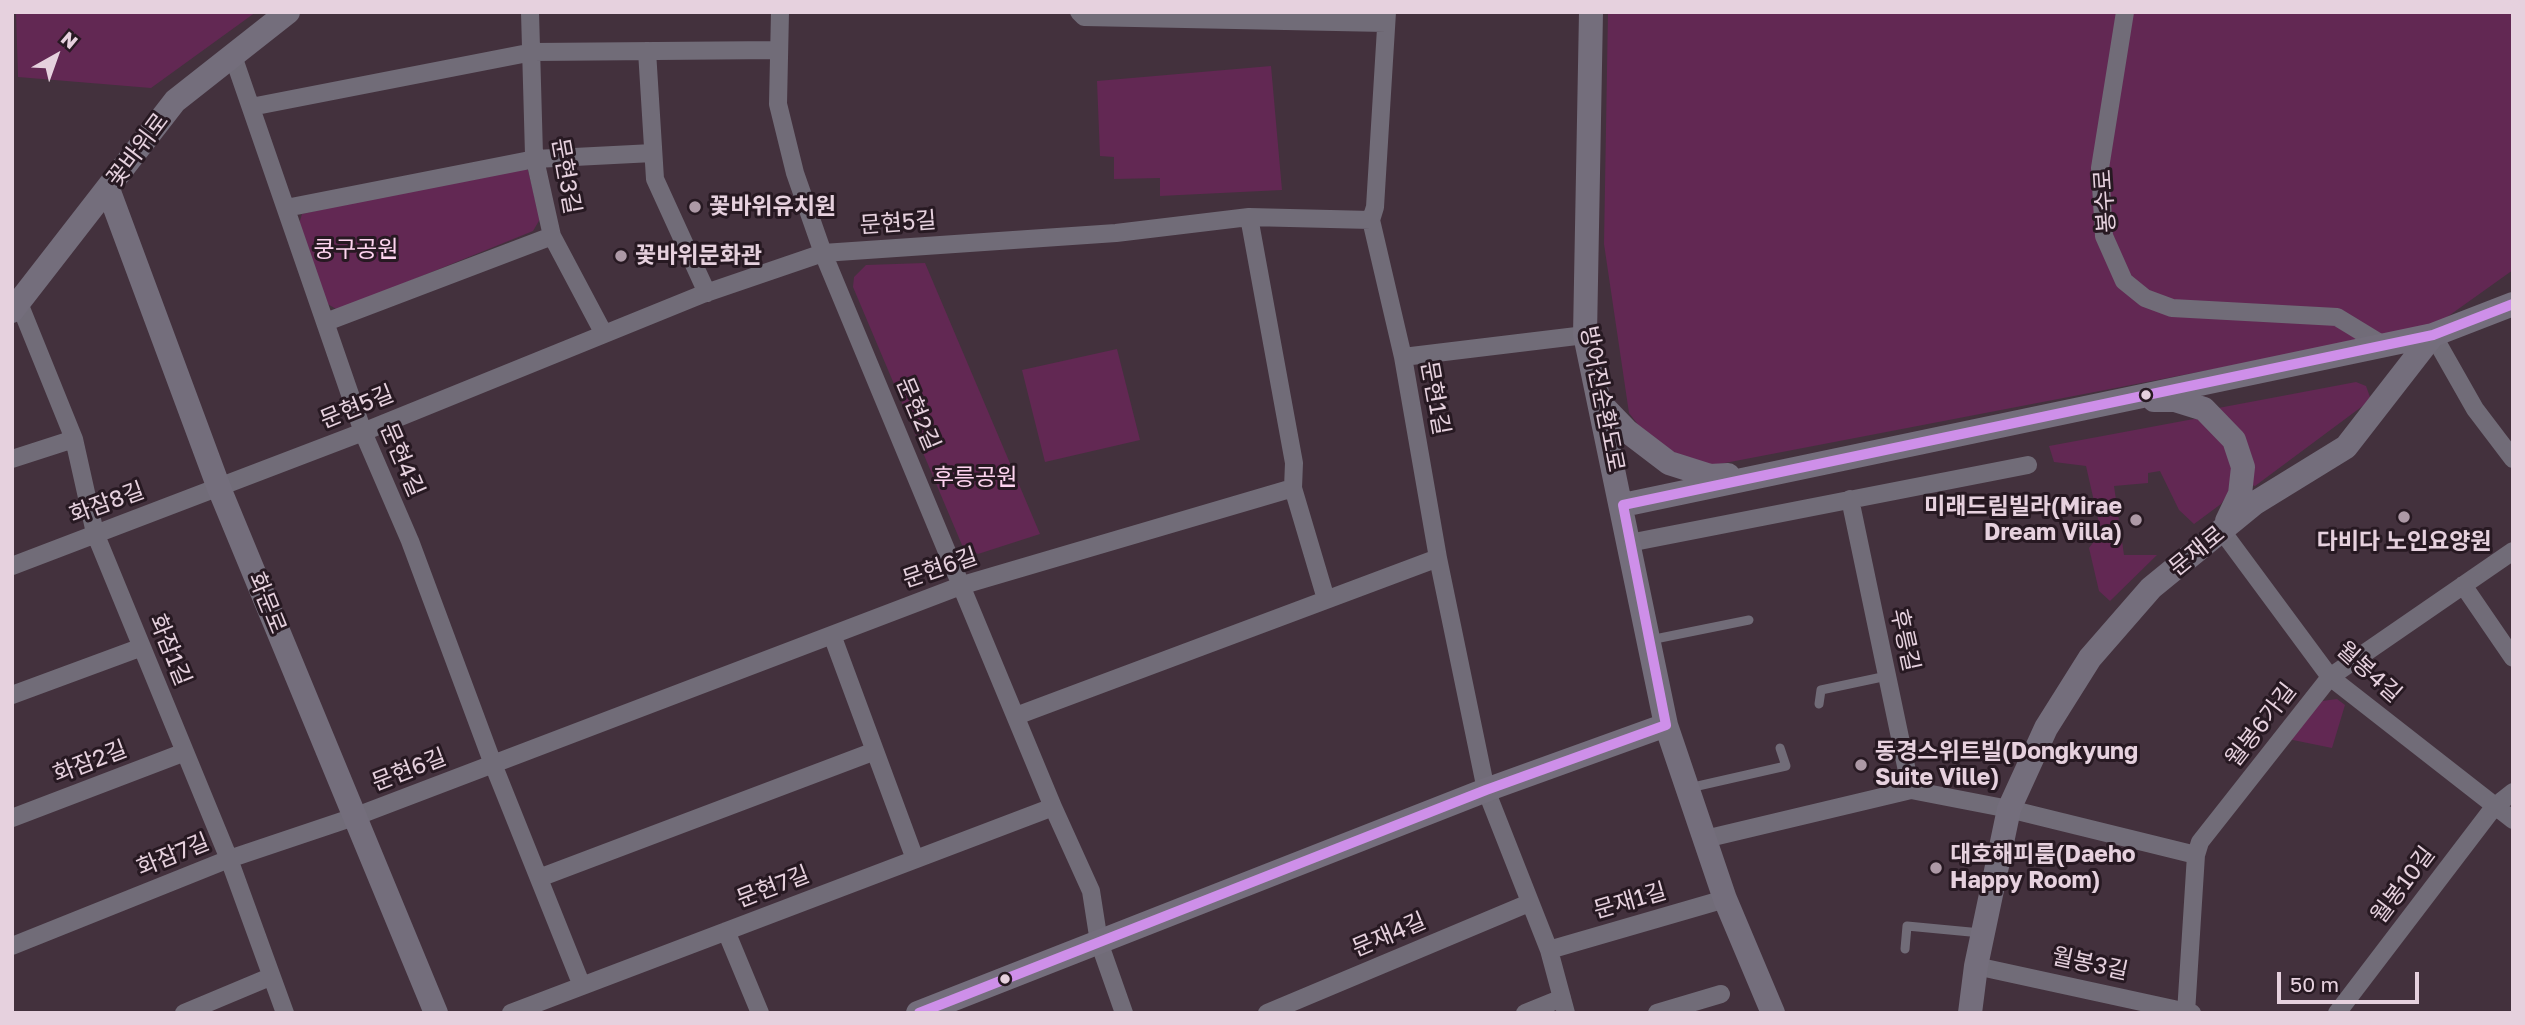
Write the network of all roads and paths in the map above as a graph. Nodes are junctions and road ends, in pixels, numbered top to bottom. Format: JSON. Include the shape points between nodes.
{"nodes":[{"id":1,"x":288,"y":12,"type":"edge"},
{"id":2,"x":530,"y":12,"type":"edge"},
{"id":3,"x":780,"y":12,"type":"edge"},
{"id":4,"x":1079,"y":12,"type":"edge"},
{"id":5,"x":1591,"y":12,"type":"edge"},
{"id":6,"x":2125,"y":12,"type":"edge"},
{"id":7,"x":1387,"y":18,"type":"edge"},
{"id":8,"x":779,"y":50,"type":"junction"},
{"id":9,"x":647,"y":51,"type":"junction"},
{"id":10,"x":533,"y":52,"type":"junction"},
{"id":11,"x":233,"y":56,"type":"junction"},
{"id":12,"x":251,"y":107,"type":"junction"},
{"id":13,"x":653,"y":153,"type":"junction"},
{"id":14,"x":535,"y":159,"type":"junction"},
{"id":15,"x":108,"y":189,"type":"junction"},
{"id":16,"x":286,"y":208,"type":"junction"},
{"id":17,"x":1249,"y":217,"type":"junction"},
{"id":18,"x":1371,"y":220,"type":"junction"},
{"id":19,"x":552,"y":236,"type":"junction"},
{"id":20,"x":823,"y":253,"type":"junction"},
{"id":21,"x":708,"y":293,"type":"junction"},
{"id":22,"x":2513,"y":304,"type":"edge"},
{"id":23,"x":15,"y":307,"type":"edge"},
{"id":24,"x":326,"y":322,"type":"junction"},
{"id":25,"x":604,"y":334,"type":"junction"},
{"id":26,"x":1585,"y":335,"type":"junction"},
{"id":27,"x":2433,"y":335,"type":"junction"},
{"id":28,"x":2383,"y":345,"type":"junction"},
{"id":29,"x":1403,"y":357,"type":"junction"},
{"id":30,"x":2122,"y":400,"type":"junction"},
{"id":31,"x":1600,"y":403,"type":"junction"},
{"id":32,"x":363,"y":432,"type":"junction"},
{"id":33,"x":74,"y":439,"type":"junction"},
{"id":34,"x":12,"y":459,"type":"edge"},
{"id":35,"x":2513,"y":459,"type":"edge"},
{"id":36,"x":2028,"y":465,"type":"dead end"},
{"id":37,"x":1768,"y":473,"type":"junction"},
{"id":38,"x":219,"y":488,"type":"junction"},
{"id":39,"x":1293,"y":488,"type":"junction"},
{"id":40,"x":1850,"y":499,"type":"junction"},
{"id":41,"x":1623,"y":505,"type":"junction"},
{"id":42,"x":2222,"y":531,"type":"junction"},
{"id":43,"x":95,"y":533,"type":"junction"},
{"id":44,"x":1629,"y":543,"type":"junction"},
{"id":45,"x":2513,"y":551,"type":"edge"},
{"id":46,"x":1438,"y":558,"type":"junction"},
{"id":47,"x":12,"y":566,"type":"edge"},
{"id":48,"x":963,"y":585,"type":"junction"},
{"id":49,"x":2463,"y":585,"type":"junction"},
{"id":50,"x":1326,"y":600,"type":"junction"},
{"id":51,"x":1749,"y":620,"type":"dead end"},
{"id":52,"x":832,"y":635,"type":"junction"},
{"id":53,"x":1648,"y":641,"type":"junction"},
{"id":54,"x":142,"y":647,"type":"junction"},
{"id":55,"x":2513,"y":658,"type":"edge"},
{"id":56,"x":1887,"y":676,"type":"junction"},
{"id":57,"x":2330,"y":677,"type":"junction"},
{"id":58,"x":12,"y":695,"type":"edge"},
{"id":59,"x":1819,"y":704,"type":"dead end"},
{"id":60,"x":1016,"y":716,"type":"junction"},
{"id":61,"x":1667,"y":725,"type":"junction"},
{"id":62,"x":1780,"y":748,"type":"dead end"},
{"id":63,"x":875,"y":751,"type":"junction"},
{"id":64,"x":185,"y":752,"type":"junction"},
{"id":65,"x":493,"y":764,"type":"junction"},
{"id":66,"x":1688,"y":788,"type":"junction"},
{"id":67,"x":1486,"y":790,"type":"junction"},
{"id":68,"x":1911,"y":790,"type":"junction"},
{"id":69,"x":2513,"y":792,"type":"edge"},
{"id":70,"x":1053,"y":807,"type":"junction"},
{"id":71,"x":2494,"y":807,"type":"junction"},
{"id":72,"x":2009,"y":809,"type":"junction"},
{"id":73,"x":354,"y":817,"type":"junction"},
{"id":74,"x":12,"y":818,"type":"edge"},
{"id":75,"x":2513,"y":820,"type":"edge"},
{"id":76,"x":1705,"y":839,"type":"junction"},
{"id":77,"x":2196,"y":855,"type":"junction"},
{"id":78,"x":229,"y":859,"type":"junction"},
{"id":79,"x":915,"y":859,"type":"junction"},
{"id":80,"x":539,"y":878,"type":"junction"},
{"id":81,"x":1725,"y":899,"type":"junction"},
{"id":82,"x":1529,"y":904,"type":"junction"},
{"id":83,"x":726,"y":931,"type":"junction"},
{"id":84,"x":1983,"y":933,"type":"junction"},
{"id":85,"x":1099,"y":943,"type":"junction"},
{"id":86,"x":12,"y":946,"type":"edge"},
{"id":87,"x":1905,"y":949,"type":"dead end"},
{"id":88,"x":1549,"y":950,"type":"junction"},
{"id":89,"x":1976,"y":966,"type":"junction"},
{"id":90,"x":270,"y":976,"type":"junction"},
{"id":91,"x":582,"y":986,"type":"junction"},
{"id":92,"x":1721,"y":994,"type":"dead end"},
{"id":93,"x":1564,"y":1005,"type":"edge"},
{"id":94,"x":2189,"y":1012,"type":"edge"},
{"id":95,"x":184,"y":1013,"type":"edge"},
{"id":96,"x":285,"y":1013,"type":"edge"},
{"id":97,"x":436,"y":1013,"type":"edge"},
{"id":98,"x":511,"y":1013,"type":"edge"},
{"id":99,"x":760,"y":1013,"type":"edge"},
{"id":100,"x":918,"y":1013,"type":"edge"},
{"id":101,"x":1124,"y":1013,"type":"edge"},
{"id":102,"x":1267,"y":1013,"type":"edge"},
{"id":103,"x":1525,"y":1013,"type":"edge"},
{"id":104,"x":1657,"y":1013,"type":"edge"},
{"id":105,"x":1773,"y":1013,"type":"edge"},
{"id":106,"x":1970,"y":1013,"type":"edge"},
{"id":107,"x":2337,"y":1013,"type":"edge"}],
"edges":[{"from":1,"to":11,"type":"street","name":"꽃바위로"},
{"from":2,"to":10,"type":"street","name":"문현3길"},
{"from":3,"to":8,"type":"street","name":"문현2길"},
{"from":4,"to":7,"type":"street","via":[[1084,17]]},
{"from":5,"to":26,"type":"street","name":"방어진순환도로"},
{"from":6,"to":28,"type":"street","name":"봉수로","via":[[2100,168],[2104,236],[2124,281],[2144,298],[2172,308],[2337,317]]},
{"from":7,"to":18,"type":"street","name":"문현1길"},
{"from":8,"to":9,"type":"street"},
{"from":8,"to":20,"type":"street","name":"문현2길","via":[[778,104],[795,173]]},
{"from":9,"to":10,"type":"street"},
{"from":9,"to":13,"type":"street"},
{"from":10,"to":12,"type":"street"},
{"from":10,"to":14,"type":"street","name":"문현3길"},
{"from":11,"to":12,"type":"street","name":"문현4길"},
{"from":11,"to":15,"type":"street","name":"꽃바위로","via":[[175,101]]},
{"from":12,"to":16,"type":"street","name":"문현4길"},
{"from":13,"to":14,"type":"street"},
{"from":13,"to":21,"type":"street","via":[[656,179]]},
{"from":14,"to":16,"type":"street"},
{"from":14,"to":19,"type":"street","name":"문현3길"},
{"from":15,"to":23,"type":"street","name":"꽃바위로"},
{"from":15,"to":38,"type":"street","name":"화문로"},
{"from":16,"to":24,"type":"street","name":"문현4길"},
{"from":17,"to":18,"type":"street","name":"문현5길"},
{"from":17,"to":20,"type":"street","name":"문현5길","via":[[1116,233]]},
{"from":17,"to":39,"type":"street","via":[[1294,463]]},
{"from":18,"to":29,"type":"street","name":"문현1길"},
{"from":19,"to":24,"type":"street"},
{"from":19,"to":25,"type":"street","name":"문현3길"},
{"from":20,"to":21,"type":"street","name":"문현5길"},
{"from":20,"to":48,"type":"street","name":"문현2길"},
{"from":21,"to":25,"type":"street","name":"문현5길"},
{"from":22,"to":27,"type":"street"},
{"from":23,"to":33,"type":"street","name":"화잠1길"},
{"from":24,"to":32,"type":"street","name":"문현4길"},
{"from":25,"to":32,"type":"street","name":"문현5길"},
{"from":26,"to":29,"type":"street"},
{"from":26,"to":31,"type":"street","name":"방어진순환도로"},
{"from":27,"to":28,"type":"street"},
{"from":27,"to":35,"type":"street","via":[[2475,409]]},
{"from":27,"to":42,"type":"street","name":"문재로","via":[[2346,447],[2255,503]]},
{"from":28,"to":30,"type":"street"},
{"from":29,"to":46,"type":"street","name":"문현1길"},
{"from":30,"to":37,"type":"street"},
{"from":30,"to":42,"type":"street","via":[[2175,400],[2204,409],[2234,440],[2243,467],[2240,494]]},
{"from":31,"to":37,"type":"street","via":[[1669,463],[1710,476]]},
{"from":31,"to":41,"type":"street","name":"방어진순환도로"},
{"from":32,"to":38,"type":"street","name":"문현5길"},
{"from":32,"to":65,"type":"street","name":"문현4길","via":[[410,541]]},
{"from":33,"to":34,"type":"street"},
{"from":33,"to":43,"type":"street","name":"화잠1길"},
{"from":36,"to":40,"type":"street"},
{"from":37,"to":41,"type":"street"},
{"from":38,"to":43,"type":"street","name":"화잠8길"},
{"from":38,"to":73,"type":"street","name":"화문로"},
{"from":39,"to":48,"type":"street","name":"문현6길"},
{"from":39,"to":50,"type":"street"},
{"from":40,"to":44,"type":"street"},
{"from":40,"to":56,"type":"street","name":"후릉길"},
{"from":41,"to":44,"type":"street","name":"방어진순환도로"},
{"from":42,"to":57,"type":"street","name":"월봉4길"},
{"from":42,"to":72,"type":"street","name":"문재로","via":[[2151,588],[2090,658],[2046,728]]},
{"from":43,"to":47,"type":"street","name":"화잠8길"},
{"from":43,"to":54,"type":"street","name":"화잠1길"},
{"from":44,"to":53,"type":"street","name":"방어진순환도로"},
{"from":45,"to":49,"type":"street","name":"월봉6가길"},
{"from":46,"to":50,"type":"street"},
{"from":46,"to":67,"type":"street","name":"문현1길"},
{"from":48,"to":52,"type":"street","name":"문현6길"},
{"from":48,"to":60,"type":"street","name":"문현2길"},
{"from":49,"to":55,"type":"street"},
{"from":49,"to":57,"type":"street","name":"월봉6가길"},
{"from":50,"to":60,"type":"street"},
{"from":51,"to":53,"type":"lane"},
{"from":52,"to":63,"type":"street"},
{"from":52,"to":65,"type":"street","name":"문현6길"},
{"from":53,"to":61,"type":"street","name":"방어진순환도로"},
{"from":54,"to":58,"type":"street"},
{"from":54,"to":64,"type":"street","name":"화잠1길"},
{"from":56,"to":59,"type":"lane","via":[[1821,690]]},
{"from":56,"to":68,"type":"street","name":"후릉길"},
{"from":57,"to":71,"type":"street","name":"월봉4길"},
{"from":57,"to":77,"type":"street","name":"월봉6가길","via":[[2200,842]]},
{"from":60,"to":70,"type":"street","name":"문현2길"},
{"from":61,"to":66,"type":"street","name":"방어진순환도로"},
{"from":61,"to":67,"type":"street"},
{"from":62,"to":66,"type":"lane","via":[[1786,766]]},
{"from":63,"to":79,"type":"street"},
{"from":63,"to":80,"type":"street"},
{"from":64,"to":74,"type":"street","name":"화잠2길"},
{"from":64,"to":78,"type":"street","name":"화잠1길"},
{"from":65,"to":73,"type":"street","name":"문현6길"},
{"from":65,"to":80,"type":"street","name":"문현4길"},
{"from":66,"to":76,"type":"street","name":"방어진순환도로"},
{"from":67,"to":82,"type":"street"},
{"from":67,"to":85,"type":"street"},
{"from":68,"to":72,"type":"street"},
{"from":68,"to":76,"type":"street"},
{"from":69,"to":71,"type":"street","name":"월봉10길"},
{"from":70,"to":79,"type":"street","name":"문현7길"},
{"from":70,"to":85,"type":"street","name":"문현2길","via":[[1091,891]]},
{"from":71,"to":75,"type":"street","name":"월봉4길"},
{"from":71,"to":107,"type":"street","name":"월봉10길"},
{"from":72,"to":77,"type":"street"},
{"from":72,"to":84,"type":"street","name":"문재로"},
{"from":73,"to":78,"type":"street","name":"화잠7길"},
{"from":73,"to":97,"type":"street","name":"화문로"},
{"from":76,"to":81,"type":"street","name":"방어진순환도로"},
{"from":77,"to":94,"type":"street","name":"월봉6가길"},
{"from":78,"to":86,"type":"street","name":"화잠7길"},
{"from":78,"to":90,"type":"street","name":"화잠1길"},
{"from":79,"to":83,"type":"street","name":"문현7길"},
{"from":80,"to":91,"type":"street","name":"문현4길"},
{"from":81,"to":88,"type":"street","name":"문재1길"},
{"from":81,"to":105,"type":"street","name":"방어진순환도로"},
{"from":82,"to":88,"type":"street"},
{"from":82,"to":102,"type":"street","name":"문재4길"},
{"from":83,"to":91,"type":"street","name":"문현7길"},
{"from":83,"to":99,"type":"street"},
{"from":84,"to":87,"type":"lane","via":[[1907,926]]},
{"from":84,"to":89,"type":"street","name":"문재로"},
{"from":85,"to":100,"type":"street"},
{"from":85,"to":101,"type":"street","name":"문현2길"},
{"from":88,"to":93,"type":"street"},
{"from":89,"to":94,"type":"street","name":"월봉3길"},
{"from":89,"to":106,"type":"street","name":"문재로"},
{"from":90,"to":95,"type":"street"},
{"from":90,"to":96,"type":"street","name":"화잠1길"},
{"from":91,"to":98,"type":"street","name":"문현7길"},
{"from":92,"to":104,"type":"street"},
{"from":93,"to":103,"type":"street"}]}
